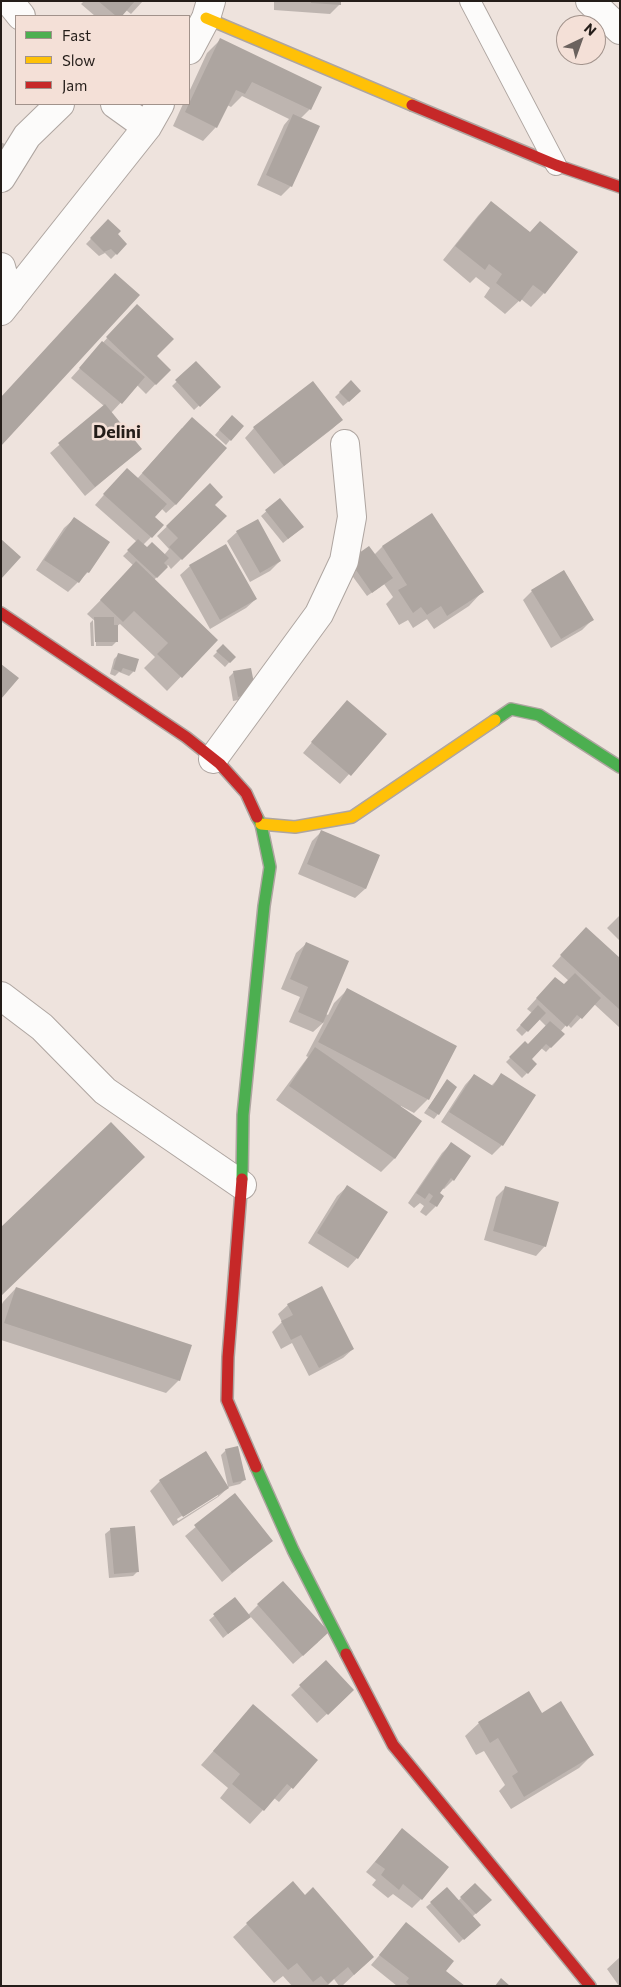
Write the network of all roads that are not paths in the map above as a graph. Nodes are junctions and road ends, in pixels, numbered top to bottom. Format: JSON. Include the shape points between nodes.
{"nodes":[{"id":1,"x":9,"y":1,"type":"edge"},
{"id":2,"x":470,"y":1,"type":"edge"},
{"id":3,"x":590,"y":1,"type":"edge"},
{"id":4,"x":209,"y":9,"type":"edge"},
{"id":5,"x":20,"y":15,"type":"edge"},
{"id":6,"x":620,"y":30,"type":"edge"},
{"id":7,"x":190,"y":48,"type":"edge"},
{"id":8,"x":59,"y":105,"type":"edge"},
{"id":9,"x":117,"y":105,"type":"edge"},
{"id":10,"x":159,"y":105,"type":"edge"},
{"id":11,"x":147,"y":127,"type":"junction"},
{"id":12,"x":556,"y":164,"type":"junction"},
{"id":13,"x":1,"y":178,"type":"edge"},
{"id":14,"x":620,"y":187,"type":"edge"},
{"id":15,"x":1,"y":266,"type":"edge"},
{"id":16,"x":6,"y":305,"type":"edge"},
{"id":17,"x":345,"y":444,"type":"dead end"},
{"id":18,"x":1,"y":613,"type":"edge"},
{"id":19,"x":213,"y":759,"type":"junction"},
{"id":20,"x":620,"y":766,"type":"edge"},
{"id":21,"x":261,"y":824,"type":"junction"},
{"id":22,"x":1,"y":996,"type":"edge"},
{"id":23,"x":242,"y":1185,"type":"junction"},
{"id":24,"x":590,"y":1986,"type":"edge"}],
"edges":[{"from":1,"to":5,"type":"street"},
{"from":2,"to":12,"type":"lane"},
{"from":3,"to":6,"type":"street"},
{"from":4,"to":7,"type":"street"},
{"from":4,"to":12,"type":"street"},
{"from":8,"to":13,"type":"street","via":[[27,136]]},
{"from":9,"to":11,"type":"street"},
{"from":10,"to":11,"type":"street"},
{"from":11,"to":16,"type":"street"},
{"from":12,"to":14,"type":"street"},
{"from":15,"to":16,"type":"street"},
{"from":17,"to":19,"type":"street","via":[[352,517],[344,561],[319,614]]},
{"from":18,"to":19,"type":"street","via":[[186,737]]},
{"from":19,"to":21,"type":"street","via":[[246,793]]},
{"from":20,"to":21,"type":"street","via":[[539,715],[511,709],[352,817],[295,827]]},
{"from":21,"to":23,"type":"street","via":[[270,867],[243,1115]]},
{"from":22,"to":23,"type":"street","via":[[42,1027],[105,1091]]},
{"from":23,"to":24,"type":"street","via":[[227,1400],[238,1430],[293,1550],[393,1745]]}]}
